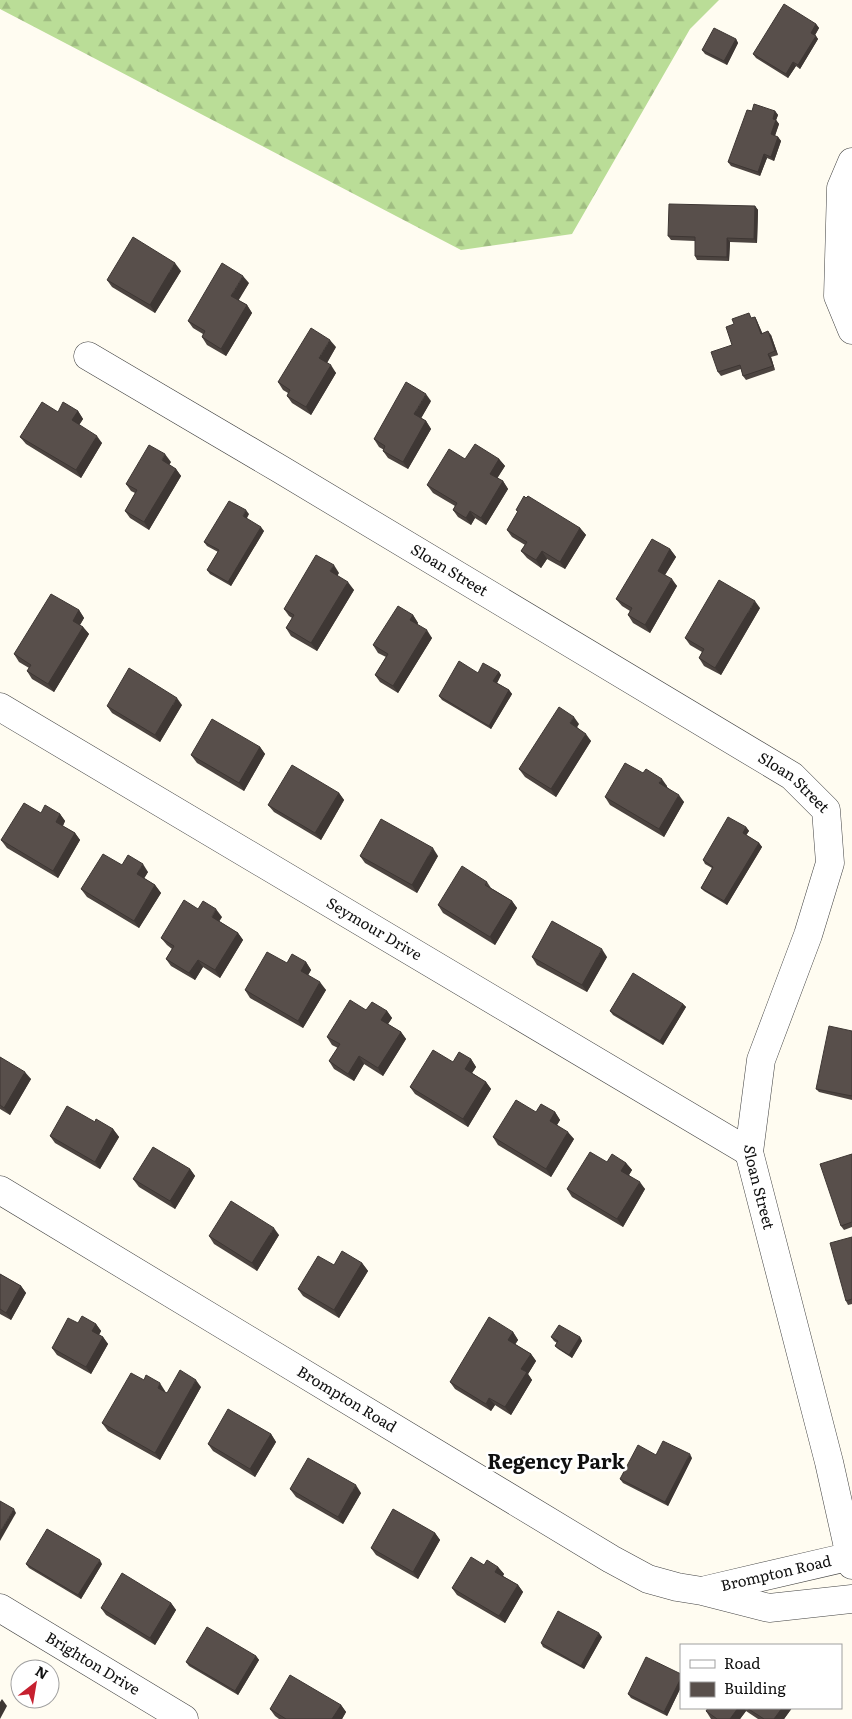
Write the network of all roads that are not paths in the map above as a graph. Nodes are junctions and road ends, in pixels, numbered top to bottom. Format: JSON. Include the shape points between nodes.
{"nodes":[{"id":1,"x":852,"y":162,"type":"edge"},
{"id":2,"x":852,"y":330,"type":"edge"},
{"id":3,"x":88,"y":356,"type":"dead end"},
{"id":4,"x":0,"y":707,"type":"edge"},
{"id":5,"x":749,"y":1152,"type":"junction"},
{"id":6,"x":0,"y":1190,"type":"edge"},
{"id":7,"x":851,"y":1559,"type":"edge"},
{"id":8,"x":702,"y":1591,"type":"junction"},
{"id":9,"x":852,"y":1599,"type":"edge"},
{"id":10,"x":0,"y":1608,"type":"edge"},
{"id":11,"x":184,"y":1719,"type":"edge"}],
"edges":[{"from":1,"to":2,"type":"street","via":[[841,188],[838,296]]},
{"from":3,"to":5,"type":"street","name":"Sloan Street","via":[[792,776],[826,810],[830,863],[808,935],[761,1060]]},
{"from":4,"to":5,"type":"street","name":"Seymour Drive"},
{"from":5,"to":7,"type":"street","name":"Sloan Street"},
{"from":6,"to":8,"type":"street","name":"Brompton Road","via":[[611,1559],[648,1578],[677,1588]]},
{"from":7,"to":8,"type":"street","name":"Brompton Road"},
{"from":8,"to":9,"type":"street","name":"Brompton Road","via":[[769,1608]]},
{"from":10,"to":11,"type":"street","name":"Brighton Drive"}]}
